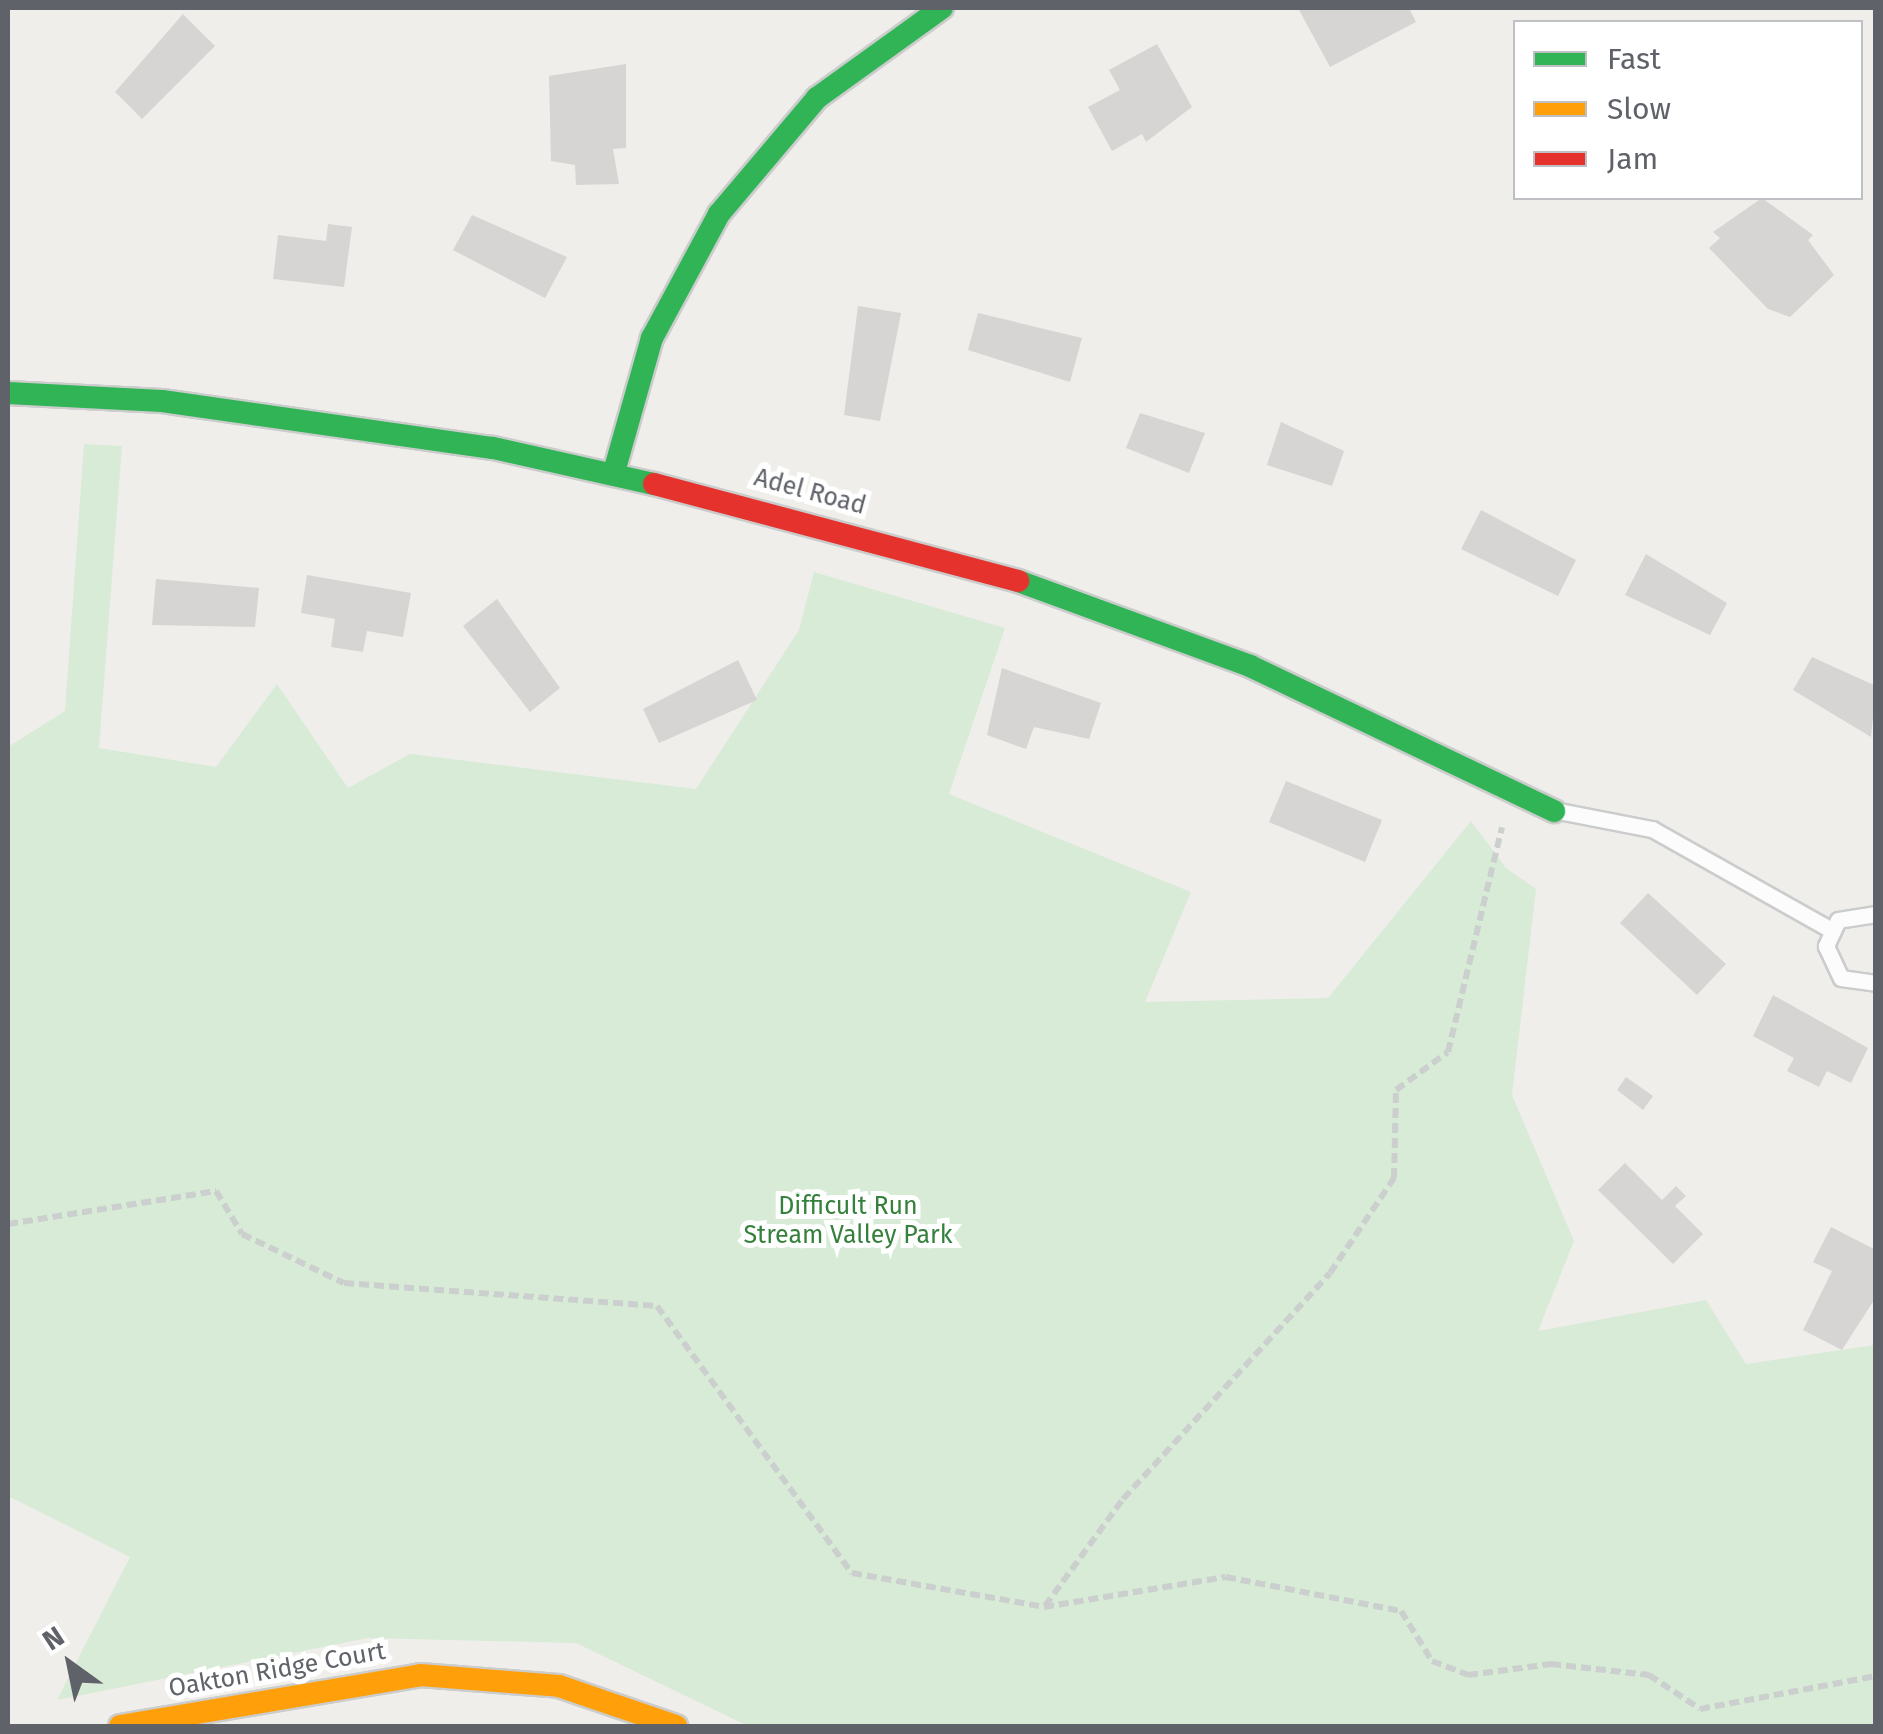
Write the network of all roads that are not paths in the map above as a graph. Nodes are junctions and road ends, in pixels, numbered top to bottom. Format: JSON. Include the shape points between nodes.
{"nodes":[{"id":1,"x":942,"y":8,"type":"edge"},
{"id":2,"x":8,"y":393,"type":"edge"},
{"id":3,"x":614,"y":472,"type":"junction"},
{"id":4,"x":1554,"y":811,"type":"joint"},
{"id":5,"x":1876,"y":914,"type":"edge"},
{"id":6,"x":1831,"y":930,"type":"junction"},
{"id":7,"x":1876,"y":983,"type":"edge"},
{"id":8,"x":120,"y":1726,"type":"edge"},
{"id":9,"x":676,"y":1726,"type":"edge"}],
"edges":[{"from":1,"to":3,"type":"street","via":[[817,98],[720,214],[652,338]]},
{"from":2,"to":3,"type":"street","name":"Adel Road","via":[[162,401]]},
{"from":3,"to":4,"type":"street","name":"Adel Road","via":[[994,572],[1250,666]]},
{"from":4,"to":6,"type":"lane","via":[[1652,829]]},
{"from":5,"to":6,"type":"lane","via":[[1854,912]]},
{"from":6,"to":7,"type":"lane","via":[[1826,946],[1841,978]]},
{"from":8,"to":9,"type":"street","name":"Oakton Ridge Court","via":[[420,1675],[559,1686]]}]}
